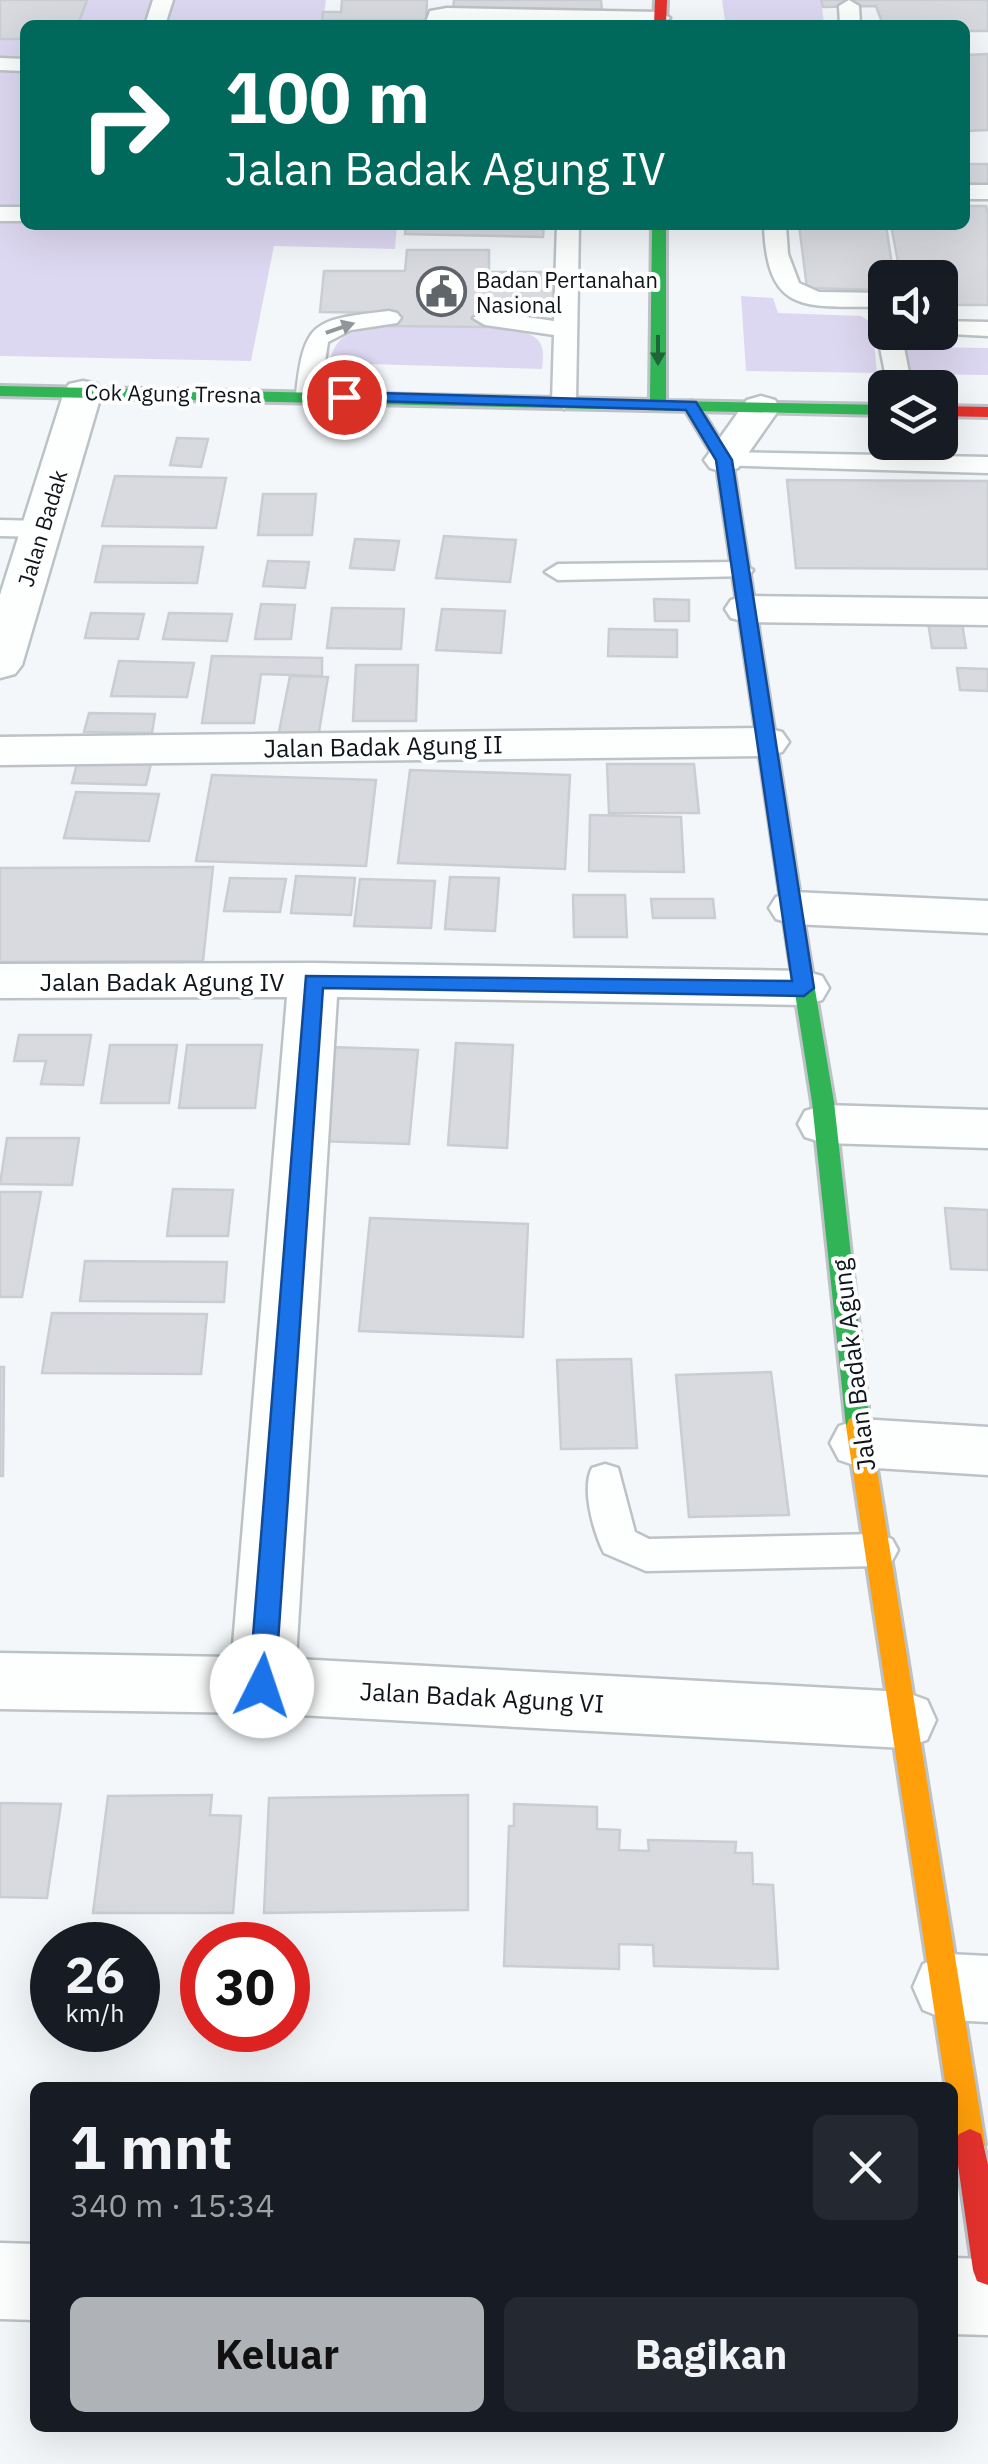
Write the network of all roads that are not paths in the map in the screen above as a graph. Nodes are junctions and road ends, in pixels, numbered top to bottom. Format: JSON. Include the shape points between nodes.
{"nodes":[{"id":1,"x":663,"y":19,"type":"edge"},
{"id":2,"x":436,"y":20,"type":"edge"},
{"id":3,"x":568,"y":230,"type":"edge"},
{"id":4,"x":659,"y":230,"type":"edge"},
{"id":5,"x":776,"y":230,"type":"edge"},
{"id":6,"x":868,"y":299,"type":"edge"},
{"id":7,"x":388,"y":318,"type":"dead end"},
{"id":8,"x":486,"y":318,"type":"dead end"},
{"id":9,"x":958,"y":328,"type":"edge"},
{"id":10,"x":564,"y":329,"type":"junction"},
{"id":11,"x":988,"y":329,"type":"edge"},
{"id":12,"x":0,"y":390,"type":"edge"},
{"id":13,"x":83,"y":392,"type":"junction"},
{"id":14,"x":308,"y":396,"type":"junction"},
{"id":15,"x":564,"y":402,"type":"junction"},
{"id":16,"x":658,"y":405,"type":"junction"},
{"id":17,"x":691,"y":406,"type":"junction"},
{"id":18,"x":761,"y":408,"type":"junction"},
{"id":19,"x":868,"y":410,"type":"edge"},
{"id":20,"x":958,"y":412,"type":"edge"},
{"id":21,"x":988,"y":412,"type":"edge"},
{"id":22,"x":868,"y":455,"type":"edge"},
{"id":23,"x":724,"y":460,"type":"junction"},
{"id":24,"x":956,"y":460,"type":"edge"},
{"id":25,"x":988,"y":465,"type":"edge"},
{"id":26,"x":0,"y":528,"type":"edge"},
{"id":27,"x":43,"y":529,"type":"junction"},
{"id":28,"x":558,"y":572,"type":"dead end"},
{"id":29,"x":743,"y":589,"type":"junction"},
{"id":30,"x":988,"y":612,"type":"edge"},
{"id":31,"x":0,"y":665,"type":"edge"},
{"id":32,"x":766,"y":742,"type":"junction"},
{"id":33,"x":0,"y":751,"type":"edge"},
{"id":34,"x":793,"y":908,"type":"junction"},
{"id":35,"x":988,"y":917,"type":"edge"},
{"id":36,"x":314,"y":980,"type":"junction"},
{"id":37,"x":0,"y":981,"type":"edge"},
{"id":38,"x":804,"y":988,"type":"junction"},
{"id":39,"x":824,"y":1124,"type":"junction"},
{"id":40,"x":988,"y":1129,"type":"edge"},
{"id":41,"x":860,"y":1443,"type":"junction"},
{"id":42,"x":988,"y":1451,"type":"edge"},
{"id":43,"x":605,"y":1479,"type":"dead end"},
{"id":44,"x":878,"y":1550,"type":"junction"},
{"id":45,"x":0,"y":1680,"type":"edge"},
{"id":46,"x":262,"y":1686,"type":"junction"},
{"id":47,"x":904,"y":1720,"type":"junction"},
{"id":48,"x":968,"y":1988,"type":"edge"},
{"id":49,"x":988,"y":2270,"type":"edge"},
{"id":50,"x":0,"y":2281,"type":"edge"},
{"id":51,"x":30,"y":2282,"type":"edge"},
{"id":52,"x":958,"y":2296,"type":"edge"},
{"id":53,"x":988,"y":2296,"type":"edge"}],
"edges":[{"from":1,"to":2,"type":"lane","via":[[447,14]]},
{"from":3,"to":10,"type":"lane"},
{"from":4,"to":16,"type":"street","one_way":true},
{"from":5,"to":6,"type":"lane","via":[[781,281],[788,290]]},
{"from":14,"to":7,"type":"lane","one_way":true,"via":[[314,344],[325,333]]},
{"from":8,"to":10,"type":"lane"},
{"from":9,"to":11,"type":"lane"},
{"from":10,"to":15,"type":"lane"},
{"from":12,"to":13,"type":"street","name":"Cok Agung Tresna"},
{"from":13,"to":14,"type":"street","name":"Cok Agung Tresna"},
{"from":13,"to":27,"type":"street","name":"Jalan Badak"},
{"from":14,"to":15,"type":"street","name":"Cok Agung Tresna"},
{"from":15,"to":16,"type":"street","name":"Cok Agung Tresna"},
{"from":16,"to":17,"type":"street","name":"Cok Agung Tresna"},
{"from":17,"to":18,"type":"street","name":"Cok Agung Tresna"},
{"from":17,"to":23,"type":"street","name":"Jalan Badak Agung"},
{"from":18,"to":19,"type":"street","name":"Cok Agung Tresna"},
{"from":18,"to":23,"type":"street"},
{"from":20,"to":21,"type":"street"},
{"from":22,"to":23,"type":"lane"},
{"from":23,"to":29,"type":"street","name":"Jalan Badak Agung"},
{"from":24,"to":25,"type":"lane"},
{"from":26,"to":27,"type":"lane"},
{"from":27,"to":31,"type":"street","name":"Jalan Badak"},
{"from":28,"to":29,"type":"lane"},
{"from":29,"to":30,"type":"street"},
{"from":29,"to":32,"type":"street","name":"Jalan Badak Agung"},
{"from":32,"to":33,"type":"street","name":"Jalan Badak Agung II"},
{"from":32,"to":34,"type":"street","name":"Jalan Badak Agung"},
{"from":34,"to":35,"type":"street"},
{"from":34,"to":38,"type":"street","name":"Jalan Badak Agung"},
{"from":36,"to":37,"type":"street","name":"Jalan Badak Agung IV"},
{"from":36,"to":38,"type":"street","name":"Jalan Badak Agung IV"},
{"from":36,"to":46,"type":"street"},
{"from":38,"to":39,"type":"street","name":"Jalan Badak Agung"},
{"from":39,"to":40,"type":"street"},
{"from":39,"to":41,"type":"street","name":"Jalan Badak Agung"},
{"from":41,"to":42,"type":"street"},
{"from":41,"to":44,"type":"street","name":"Jalan Badak Agung"},
{"from":43,"to":44,"type":"lane","via":[[618,1542],[646,1555]]},
{"from":44,"to":47,"type":"street","name":"Jalan Badak Agung"},
{"from":45,"to":46,"type":"street","name":"Jalan Badak Agung VI"},
{"from":46,"to":47,"type":"street","name":"Jalan Badak Agung VI"},
{"from":47,"to":48,"type":"street","name":"Jalan Badak Agung"},
{"from":48,"to":49,"type":"street","name":"Jalan Badak Agung"},
{"from":50,"to":51,"type":"street"},
{"from":52,"to":53,"type":"street"}]}
